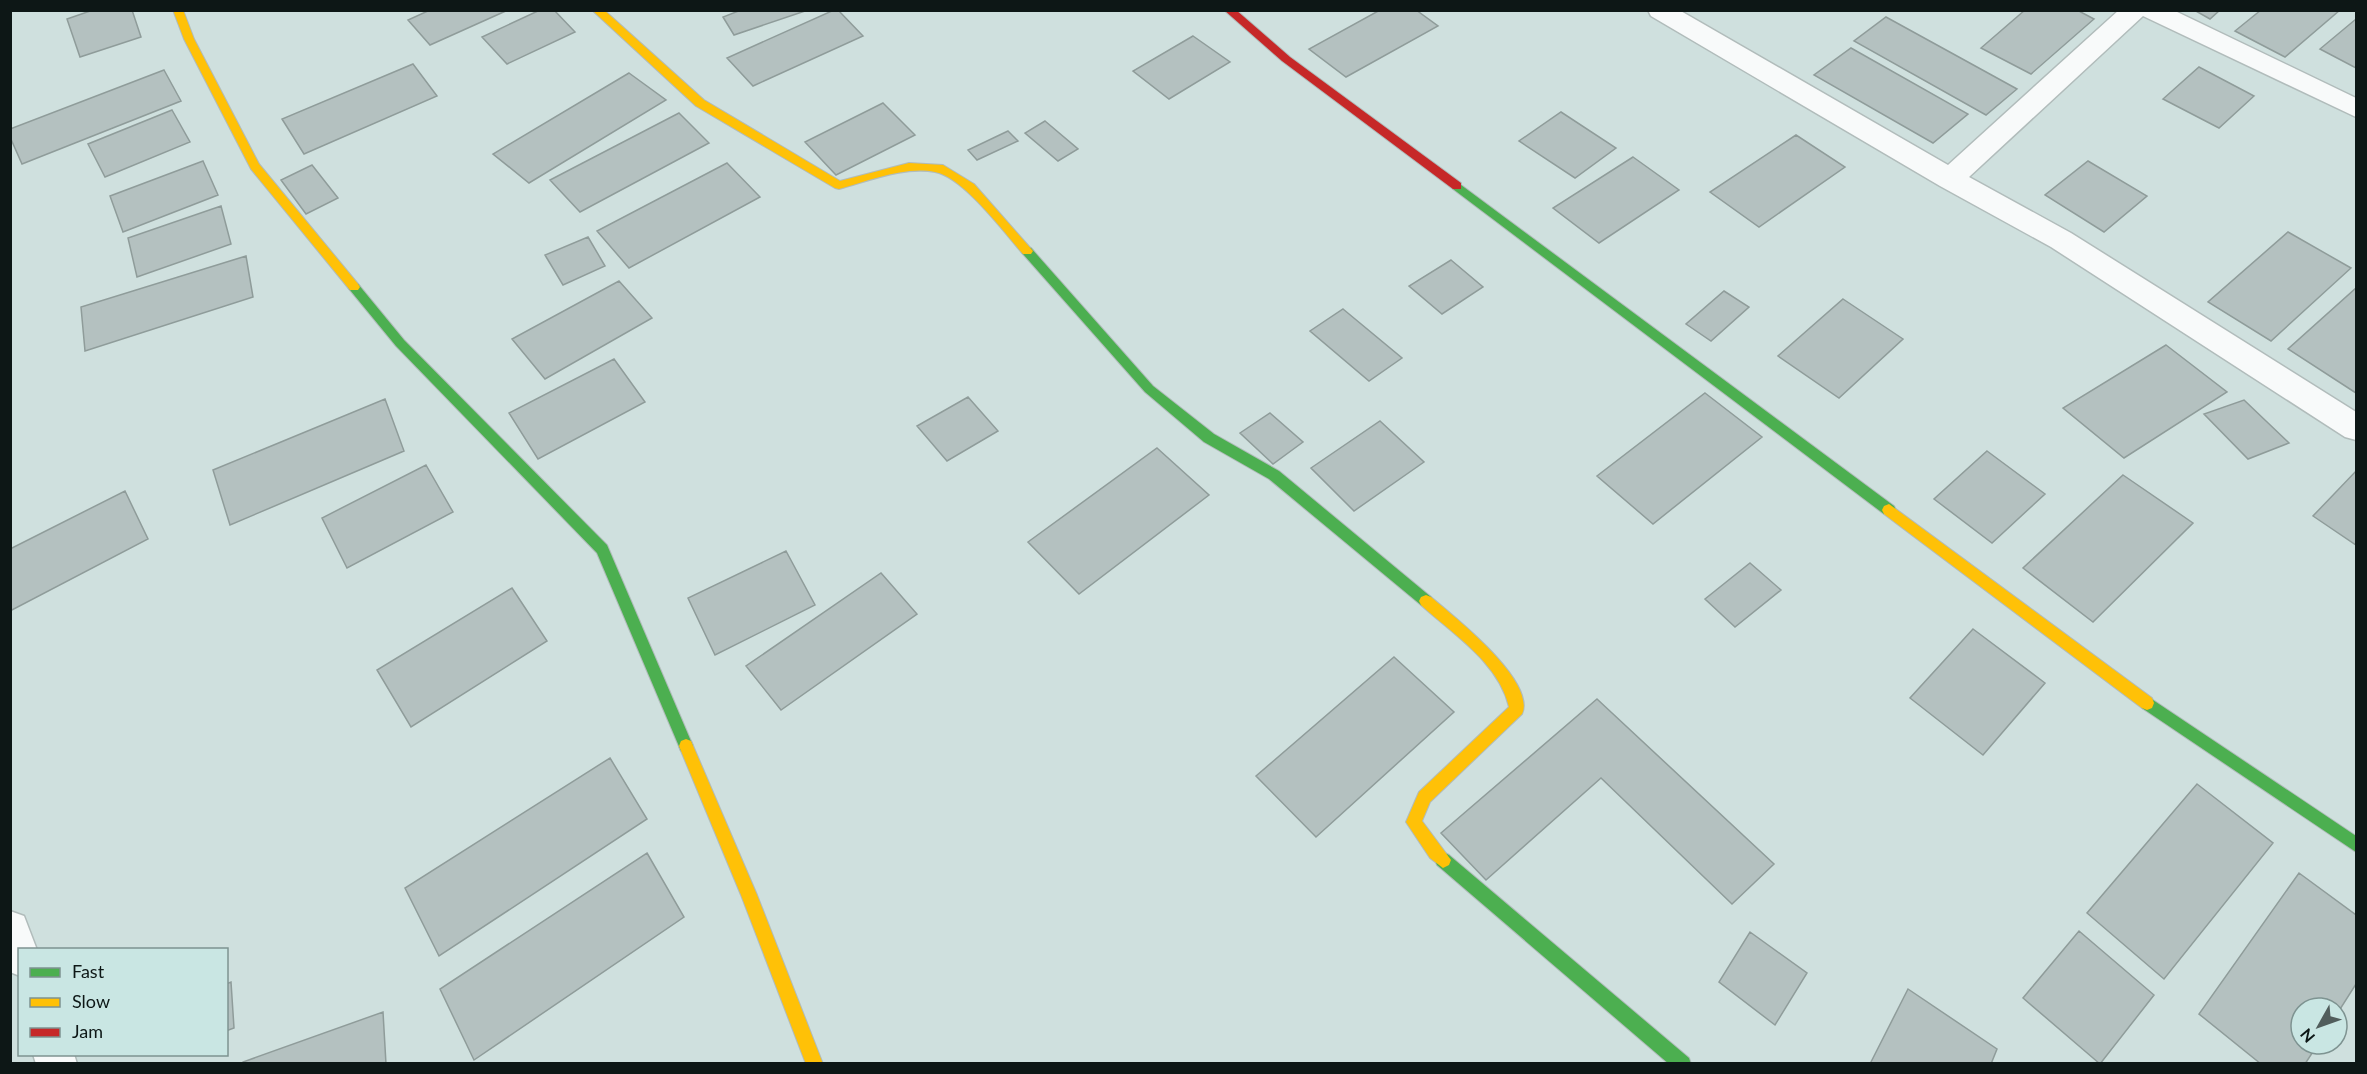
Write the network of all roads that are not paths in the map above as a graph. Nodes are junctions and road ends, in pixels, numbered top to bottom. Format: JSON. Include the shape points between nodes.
{"nodes":[{"id":1,"x":178,"y":10,"type":"edge"},
{"id":2,"x":597,"y":10,"type":"edge"},
{"id":3,"x":1229,"y":10,"type":"edge"},
{"id":4,"x":1660,"y":10,"type":"edge"},
{"id":5,"x":2134,"y":10,"type":"edge"},
{"id":6,"x":2151,"y":10,"type":"edge"},
{"id":7,"x":2356,"y":108,"type":"edge"},
{"id":8,"x":1950,"y":179,"type":"junction"},
{"id":9,"x":2356,"y":428,"type":"edge"},
{"id":10,"x":2356,"y":845,"type":"edge"},
{"id":11,"x":10,"y":930,"type":"edge"},
{"id":12,"x":18,"y":951,"type":"edge"},
{"id":13,"x":815,"y":1064,"type":"edge"},
{"id":14,"x":1683,"y":1064,"type":"edge"}],
"edges":[{"from":1,"to":13,"type":"street","via":[[255,166],[400,343],[602,549],[749,895]]},
{"from":2,"to":14,"type":"street","via":[[700,103],[839,185],[909,167],[939,168],[970,187],[1149,388],[1209,438],[1274,475],[1489,657],[1512,687],[1517,709],[1424,797],[1414,822],[1435,853]]},
{"from":3,"to":10,"type":"street","via":[[1286,59],[2120,685]]},
{"from":4,"to":8,"type":"street"},
{"from":5,"to":8,"type":"street"},
{"from":6,"to":7,"type":"street"},
{"from":8,"to":9,"type":"street","via":[[2061,240]]},
{"from":11,"to":12,"type":"street"}]}
